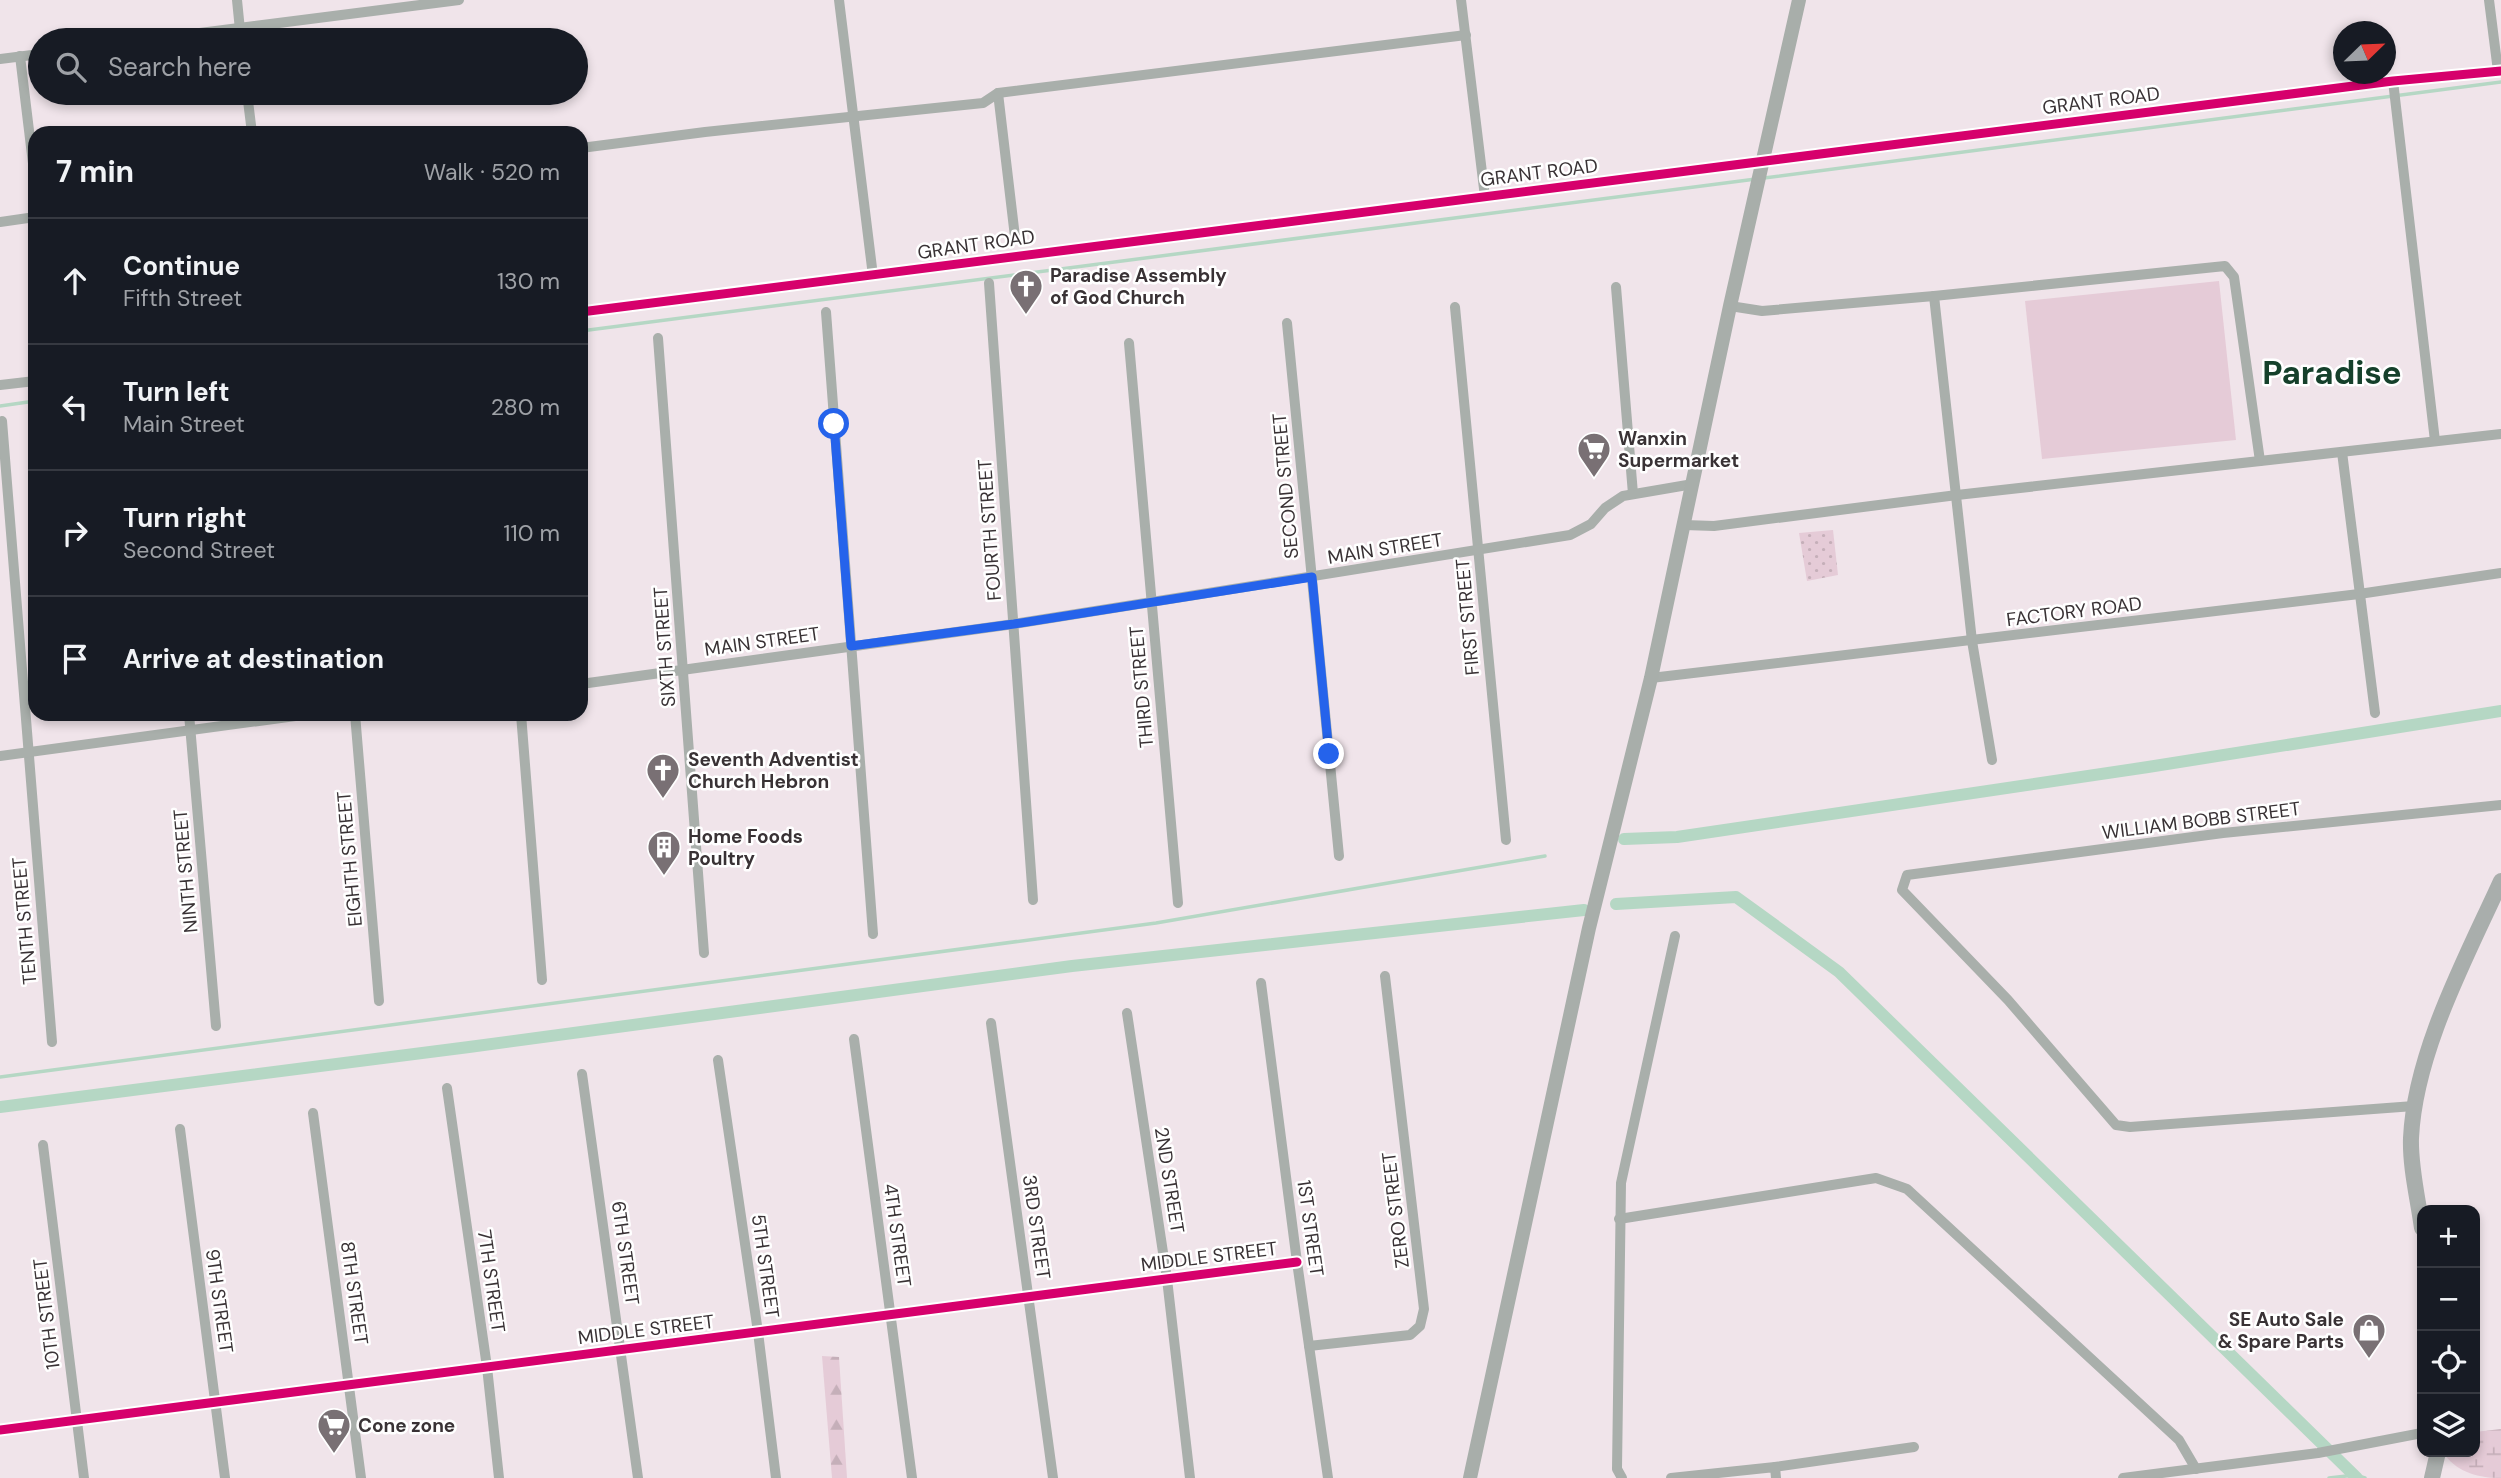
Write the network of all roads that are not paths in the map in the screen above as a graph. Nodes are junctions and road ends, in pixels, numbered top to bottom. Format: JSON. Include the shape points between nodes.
{"nodes":[{"id":1,"x":237,"y":0,"type":"edge"},
{"id":2,"x":460,"y":0,"type":"edge"},
{"id":3,"x":839,"y":0,"type":"edge"},
{"id":4,"x":1461,"y":0,"type":"edge"},
{"id":5,"x":1799,"y":0,"type":"edge"},
{"id":6,"x":2488,"y":0,"type":"edge"},
{"id":7,"x":239,"y":28,"type":"joint"},
{"id":8,"x":1466,"y":35,"type":"junction"},
{"id":9,"x":28,"y":55,"type":"edge"},
{"id":10,"x":20,"y":56,"type":"junction"},
{"id":11,"x":0,"y":59,"type":"edge"},
{"id":12,"x":2500,"y":71,"type":"edge"},
{"id":13,"x":2396,"y":81,"type":"edge"},
{"id":14,"x":2369,"y":84,"type":"edge"},
{"id":15,"x":2393,"y":84,"type":"edge"},
{"id":16,"x":998,"y":93,"type":"junction"},
{"id":17,"x":248,"y":105,"type":"edge"},
{"id":18,"x":853,"y":116,"type":"junction"},
{"id":19,"x":28,"y":126,"type":"edge"},
{"id":20,"x":251,"y":126,"type":"edge"},
{"id":21,"x":588,"y":147,"type":"edge"},
{"id":22,"x":1762,"y":161,"type":"junction"},
{"id":23,"x":1485,"y":197,"type":"junction"},
{"id":24,"x":28,"y":218,"type":"edge"},
{"id":25,"x":0,"y":222,"type":"edge"},
{"id":26,"x":1015,"y":237,"type":"dead end"},
{"id":27,"x":873,"y":276,"type":"junction"},
{"id":28,"x":989,"y":283,"type":"dead end"},
{"id":29,"x":1616,"y":287,"type":"dead end"},
{"id":30,"x":1934,"y":296,"type":"junction"},
{"id":31,"x":1455,"y":307,"type":"dead end"},
{"id":32,"x":1735,"y":307,"type":"junction"},
{"id":33,"x":588,"y":311,"type":"edge"},
{"id":34,"x":826,"y":312,"type":"dead end"},
{"id":35,"x":1287,"y":323,"type":"dead end"},
{"id":36,"x":658,"y":338,"type":"dead end"},
{"id":37,"x":1129,"y":343,"type":"dead end"},
{"id":38,"x":28,"y":382,"type":"edge"},
{"id":39,"x":0,"y":385,"type":"edge"},
{"id":40,"x":2,"y":421,"type":"dead end"},
{"id":41,"x":2501,"y":434,"type":"edge"},
{"id":42,"x":2435,"y":441,"type":"junction"},
{"id":43,"x":2342,"y":452,"type":"junction"},
{"id":44,"x":2260,"y":461,"type":"junction"},
{"id":45,"x":1693,"y":484,"type":"junction"},
{"id":46,"x":1633,"y":494,"type":"junction"},
{"id":47,"x":1957,"y":495,"type":"junction"},
{"id":48,"x":1685,"y":519,"type":"junction"},
{"id":49,"x":1478,"y":551,"type":"junction"},
{"id":50,"x":2501,"y":573,"type":"edge"},
{"id":51,"x":1312,"y":577,"type":"junction"},
{"id":52,"x":2359,"y":594,"type":"junction"},
{"id":53,"x":1151,"y":602,"type":"junction"},
{"id":54,"x":1014,"y":624,"type":"junction"},
{"id":55,"x":1972,"y":641,"type":"junction"},
{"id":56,"x":851,"y":646,"type":"junction"},
{"id":57,"x":683,"y":670,"type":"junction"},
{"id":58,"x":1651,"y":678,"type":"junction"},
{"id":59,"x":588,"y":683,"type":"edge"},
{"id":60,"x":2375,"y":713,"type":"dead end"},
{"id":61,"x":189,"y":721,"type":"edge"},
{"id":62,"x":254,"y":721,"type":"edge"},
{"id":63,"x":356,"y":721,"type":"edge"},
{"id":64,"x":522,"y":721,"type":"edge"},
{"id":65,"x":190,"y":729,"type":"junction"},
{"id":66,"x":28,"y":753,"type":"junction"},
{"id":67,"x":0,"y":756,"type":"edge"},
{"id":68,"x":1992,"y":760,"type":"dead end"},
{"id":69,"x":2501,"y":805,"type":"edge"},
{"id":70,"x":1506,"y":840,"type":"dead end"},
{"id":71,"x":1339,"y":856,"type":"dead end"},
{"id":72,"x":2501,"y":881,"type":"edge"},
{"id":73,"x":1033,"y":900,"type":"dead end"},
{"id":74,"x":1178,"y":903,"type":"dead end"},
{"id":75,"x":873,"y":934,"type":"dead end"},
{"id":76,"x":1675,"y":936,"type":"dead end"},
{"id":77,"x":704,"y":953,"type":"dead end"},
{"id":78,"x":1385,"y":976,"type":"dead end"},
{"id":79,"x":542,"y":980,"type":"dead end"},
{"id":80,"x":1261,"y":983,"type":"dead end"},
{"id":81,"x":379,"y":1001,"type":"dead end"},
{"id":82,"x":1127,"y":1013,"type":"dead end"},
{"id":83,"x":992,"y":1023,"type":"dead end"},
{"id":84,"x":216,"y":1026,"type":"dead end"},
{"id":85,"x":854,"y":1039,"type":"dead end"},
{"id":86,"x":52,"y":1042,"type":"dead end"},
{"id":87,"x":718,"y":1060,"type":"dead end"},
{"id":88,"x":582,"y":1074,"type":"dead end"},
{"id":89,"x":447,"y":1088,"type":"dead end"},
{"id":90,"x":2414,"y":1106,"type":"junction"},
{"id":91,"x":313,"y":1113,"type":"dead end"},
{"id":92,"x":180,"y":1129,"type":"dead end"},
{"id":93,"x":43,"y":1146,"type":"dead end"},
{"id":94,"x":2419,"y":1205,"type":"edge"},
{"id":95,"x":1619,"y":1219,"type":"junction"},
{"id":96,"x":1297,"y":1262,"type":"junction"},
{"id":97,"x":1167,"y":1279,"type":"junction"},
{"id":98,"x":1029,"y":1297,"type":"junction"},
{"id":99,"x":891,"y":1315,"type":"junction"},
{"id":100,"x":758,"y":1332,"type":"junction"},
{"id":101,"x":1309,"y":1346,"type":"junction"},
{"id":102,"x":622,"y":1350,"type":"junction"},
{"id":103,"x":486,"y":1367,"type":"junction"},
{"id":104,"x":349,"y":1385,"type":"junction"},
{"id":105,"x":216,"y":1402,"type":"junction"},
{"id":106,"x":76,"y":1420,"type":"junction"},
{"id":107,"x":0,"y":1430,"type":"edge"},
{"id":108,"x":2417,"y":1434,"type":"edge"},
{"id":109,"x":1914,"y":1447,"type":"dead end"},
{"id":110,"x":2196,"y":1469,"type":"junction"},
{"id":111,"x":1775,"y":1473,"type":"edge"},
{"id":112,"x":84,"y":1478,"type":"edge"},
{"id":113,"x":225,"y":1478,"type":"edge"},
{"id":114,"x":361,"y":1478,"type":"edge"},
{"id":115,"x":499,"y":1478,"type":"edge"},
{"id":116,"x":638,"y":1478,"type":"edge"},
{"id":117,"x":776,"y":1478,"type":"edge"},
{"id":118,"x":912,"y":1478,"type":"edge"},
{"id":119,"x":1053,"y":1478,"type":"edge"},
{"id":120,"x":1190,"y":1478,"type":"edge"},
{"id":121,"x":1328,"y":1478,"type":"edge"},
{"id":122,"x":1470,"y":1478,"type":"edge"},
{"id":123,"x":1622,"y":1478,"type":"edge"},
{"id":124,"x":1671,"y":1478,"type":"edge"},
{"id":125,"x":2123,"y":1478,"type":"edge"}],
"edges":[{"from":1,"to":7,"type":"street"},
{"from":2,"to":7,"type":"street"},
{"from":3,"to":18,"type":"street"},
{"from":4,"to":8,"type":"street"},
{"from":5,"to":22,"type":"main road"},
{"from":6,"to":12,"type":"street"},
{"from":8,"to":16,"type":"street"},
{"from":8,"to":23,"type":"street"},
{"from":9,"to":10,"type":"street"},
{"from":10,"to":11,"type":"street"},
{"from":10,"to":19,"type":"street"},
{"from":12,"to":13,"type":"street","name":"GRANT ROAD"},
{"from":14,"to":22,"type":"street","name":"GRANT ROAD"},
{"from":15,"to":42,"type":"street"},
{"from":16,"to":18,"type":"street","via":[[983,103]]},
{"from":16,"to":26,"type":"street"},
{"from":17,"to":20,"type":"street"},
{"from":18,"to":21,"type":"street"},
{"from":18,"to":27,"type":"street"},
{"from":22,"to":23,"type":"street","name":"GRANT ROAD"},
{"from":22,"to":32,"type":"main road"},
{"from":23,"to":27,"type":"street","name":"GRANT ROAD"},
{"from":24,"to":25,"type":"street"},
{"from":27,"to":33,"type":"street","name":"GRANT ROAD"},
{"from":28,"to":54,"type":"street","name":"FOURTH STREET"},
{"from":29,"to":46,"type":"street"},
{"from":30,"to":32,"type":"street","via":[[1762,311]]},
{"from":30,"to":44,"type":"street","via":[[2225,267],[2234,277]]},
{"from":30,"to":47,"type":"street"},
{"from":31,"to":49,"type":"street","name":"FIRST STREET"},
{"from":32,"to":45,"type":"main road"},
{"from":34,"to":56,"type":"street"},
{"from":35,"to":51,"type":"street","name":"SECOND STREET"},
{"from":36,"to":57,"type":"street","name":"SIXTH STREET"},
{"from":37,"to":53,"type":"street","name":"THIRD STREET"},
{"from":38,"to":39,"type":"street"},
{"from":40,"to":66,"type":"street","name":"TENTH STREET"},
{"from":41,"to":42,"type":"street"},
{"from":42,"to":43,"type":"street"},
{"from":43,"to":44,"type":"street"},
{"from":43,"to":52,"type":"street"},
{"from":44,"to":47,"type":"street"},
{"from":45,"to":46,"type":"street"},
{"from":45,"to":48,"type":"main road"},
{"from":46,"to":49,"type":"street","name":"MAIN STREET","via":[[1623,496],[1591,524],[1570,535]]},
{"from":47,"to":48,"type":"street","via":[[1714,526],[1699,526]]},
{"from":47,"to":55,"type":"street"},
{"from":48,"to":58,"type":"main road"},
{"from":49,"to":51,"type":"street","name":"MAIN STREET"},
{"from":49,"to":70,"type":"street","name":"FIRST STREET"},
{"from":50,"to":52,"type":"street","name":"FACTORY ROAD"},
{"from":51,"to":53,"type":"street","name":"MAIN STREET"},
{"from":51,"to":71,"type":"street","name":"SECOND STREET"},
{"from":52,"to":55,"type":"street","name":"FACTORY ROAD"},
{"from":52,"to":60,"type":"street"},
{"from":53,"to":54,"type":"street","name":"MAIN STREET"},
{"from":53,"to":74,"type":"street","name":"THIRD STREET"},
{"from":54,"to":56,"type":"street","name":"MAIN STREET"},
{"from":54,"to":73,"type":"street","name":"FOURTH STREET"},
{"from":55,"to":58,"type":"street","name":"FACTORY ROAD"},
{"from":55,"to":68,"type":"street"},
{"from":56,"to":57,"type":"street","name":"MAIN STREET"},
{"from":56,"to":75,"type":"street"},
{"from":57,"to":59,"type":"street","name":"MAIN STREET"},
{"from":57,"to":77,"type":"street","name":"SIXTH STREET"},
{"from":58,"to":122,"type":"main road","via":[[1593,908]]},
{"from":61,"to":65,"type":"street","name":"NINTH STREET"},
{"from":62,"to":65,"type":"street"},
{"from":63,"to":81,"type":"street","name":"EIGHTH STREET"},
{"from":64,"to":79,"type":"street"},
{"from":65,"to":66,"type":"street"},
{"from":65,"to":84,"type":"street","name":"NINTH STREET"},
{"from":66,"to":67,"type":"street"},
{"from":66,"to":86,"type":"street","name":"TENTH STREET"},
{"from":69,"to":90,"type":"street","name":"WILLIAM BOBB STREET","via":[[2223,833],[1907,875],[1902,890],[2008,1000],[2116,1125]]},
{"from":72,"to":90,"type":"main road","via":[[2450,995]]},
{"from":76,"to":95,"type":"street","via":[[1621,1183]]},
{"from":78,"to":101,"type":"street","name":"ZERO STREET","via":[[1424,1309],[1420,1326],[1410,1335]]},
{"from":80,"to":96,"type":"street","name":"1ST STREET"},
{"from":82,"to":97,"type":"street","name":"2ND STREET"},
{"from":83,"to":98,"type":"street","name":"3RD STREET"},
{"from":85,"to":99,"type":"street","name":"4TH STREET"},
{"from":87,"to":100,"type":"street","name":"5TH STREET"},
{"from":88,"to":102,"type":"street","name":"6TH STREET"},
{"from":89,"to":103,"type":"street","name":"7TH STREET"},
{"from":90,"to":94,"type":"main road","via":[[2412,1156]]},
{"from":91,"to":104,"type":"street","name":"8TH STREET"},
{"from":92,"to":105,"type":"street","name":"9TH STREET"},
{"from":93,"to":106,"type":"street","name":"10TH STREET"},
{"from":95,"to":110,"type":"street","via":[[1876,1178],[1906,1189],[2179,1440]]},
{"from":95,"to":123,"type":"street","via":[[1617,1469]]},
{"from":96,"to":97,"type":"street","name":"MIDDLE STREET"},
{"from":96,"to":101,"type":"street","name":"1ST STREET"},
{"from":97,"to":98,"type":"street","name":"MIDDLE STREET"},
{"from":97,"to":120,"type":"street","name":"2ND STREET"},
{"from":98,"to":99,"type":"street","name":"MIDDLE STREET"},
{"from":98,"to":119,"type":"street","name":"3RD STREET"},
{"from":99,"to":100,"type":"street","name":"MIDDLE STREET"},
{"from":99,"to":118,"type":"street","name":"4TH STREET"},
{"from":100,"to":102,"type":"street","name":"MIDDLE STREET"},
{"from":100,"to":117,"type":"street","name":"5TH STREET"},
{"from":101,"to":121,"type":"street","name":"1ST STREET"},
{"from":102,"to":103,"type":"street","name":"MIDDLE STREET"},
{"from":102,"to":116,"type":"street","name":"6TH STREET"},
{"from":103,"to":104,"type":"street","name":"MIDDLE STREET"},
{"from":103,"to":115,"type":"street","name":"7TH STREET"},
{"from":104,"to":105,"type":"street","name":"MIDDLE STREET"},
{"from":104,"to":114,"type":"street","name":"8TH STREET"},
{"from":105,"to":106,"type":"street","name":"MIDDLE STREET"},
{"from":105,"to":113,"type":"street","name":"9TH STREET"},
{"from":106,"to":107,"type":"street","name":"MIDDLE STREET"},
{"from":106,"to":112,"type":"street","name":"10TH STREET"},
{"from":108,"to":110,"type":"street"},
{"from":109,"to":111,"type":"street"},
{"from":110,"to":125,"type":"street"},
{"from":111,"to":124,"type":"street"}]}
